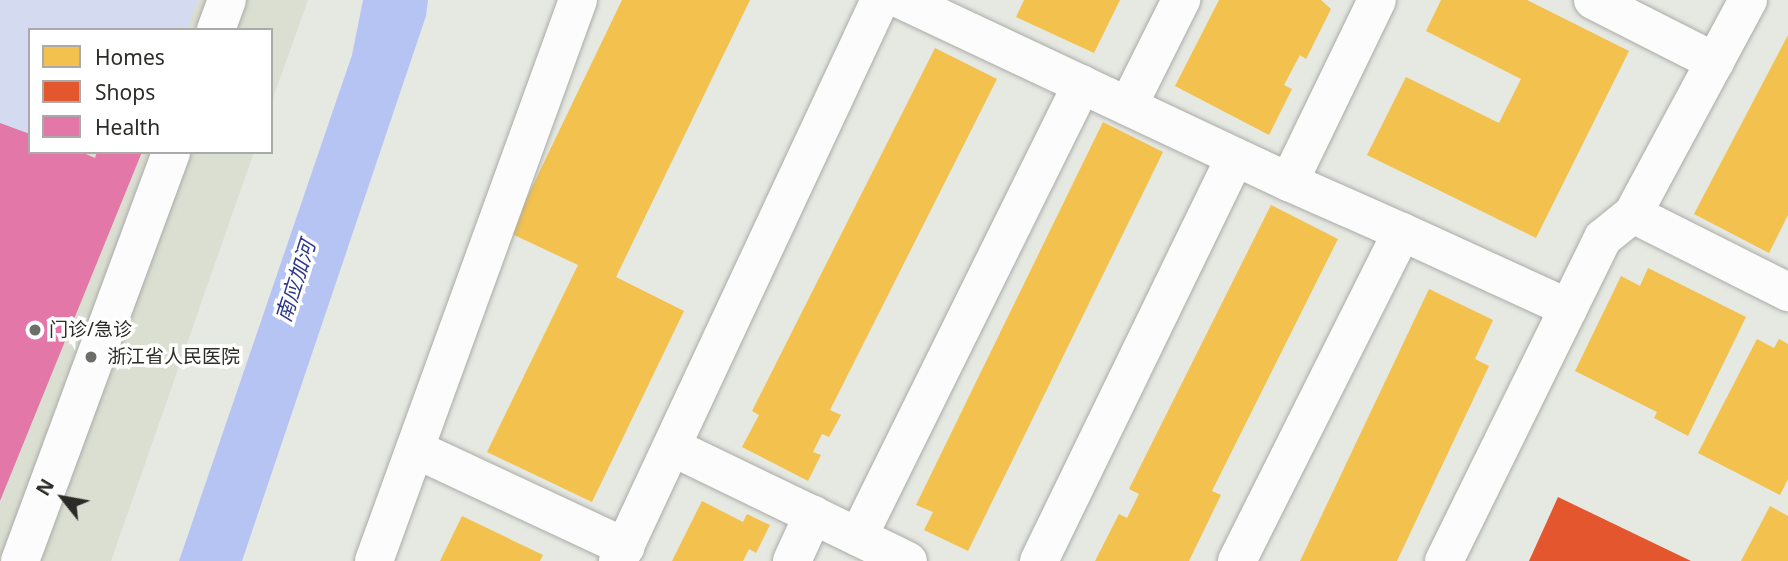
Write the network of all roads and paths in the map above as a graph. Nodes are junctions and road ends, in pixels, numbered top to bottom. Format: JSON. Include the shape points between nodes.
{"nodes":[{"id":1,"x":227,"y":0,"type":"edge"},
{"id":2,"x":578,"y":0,"type":"edge"},
{"id":3,"x":880,"y":0,"type":"edge"},
{"id":4,"x":902,"y":0,"type":"edge"},
{"id":5,"x":1181,"y":0,"type":"edge"},
{"id":6,"x":1377,"y":0,"type":"edge"},
{"id":7,"x":1593,"y":0,"type":"edge"},
{"id":8,"x":1748,"y":0,"type":"edge"},
{"id":9,"x":217,"y":28,"type":"edge"},
{"id":10,"x":1714,"y":62,"type":"junction"},
{"id":11,"x":1082,"y":85,"type":"junction"},
{"id":12,"x":1128,"y":106,"type":"junction"},
{"id":13,"x":170,"y":154,"type":"edge"},
{"id":14,"x":1235,"y":157,"type":"junction"},
{"id":15,"x":1289,"y":182,"type":"junction"},
{"id":16,"x":1633,"y":214,"type":"junction"},
{"id":17,"x":1402,"y":232,"type":"junction"},
{"id":18,"x":1788,"y":292,"type":"edge"},
{"id":19,"x":1569,"y":308,"type":"junction"},
{"id":20,"x":672,"y":447,"type":"junction"},
{"id":21,"x":417,"y":450,"type":"junction"},
{"id":22,"x":813,"y":515,"type":"junction"},
{"id":23,"x":858,"y":537,"type":"junction"},
{"id":24,"x":622,"y":554,"type":"edge"},
{"id":25,"x":20,"y":561,"type":"edge"},
{"id":26,"x":374,"y":561,"type":"edge"},
{"id":27,"x":792,"y":561,"type":"edge"},
{"id":28,"x":908,"y":561,"type":"edge"},
{"id":29,"x":1039,"y":561,"type":"edge"},
{"id":30,"x":1237,"y":561,"type":"edge"},
{"id":31,"x":1444,"y":561,"type":"edge"}],
"edges":[{"from":1,"to":9,"type":"lane"},
{"from":2,"to":21,"type":"lane"},
{"from":3,"to":20,"type":"lane"},
{"from":4,"to":11,"type":"lane"},
{"from":5,"to":12,"type":"lane"},
{"from":6,"to":15,"type":"lane"},
{"from":7,"to":10,"type":"lane"},
{"from":8,"to":10,"type":"lane"},
{"from":10,"to":16,"type":"lane"},
{"from":11,"to":12,"type":"lane"},
{"from":11,"to":23,"type":"lane"},
{"from":12,"to":14,"type":"lane"},
{"from":13,"to":25,"type":"lane"},
{"from":14,"to":15,"type":"lane"},
{"from":14,"to":29,"type":"lane"},
{"from":15,"to":17,"type":"lane"},
{"from":16,"to":18,"type":"lane"},
{"from":16,"to":19,"type":"lane","via":[[1603,238]]},
{"from":17,"to":19,"type":"lane"},
{"from":17,"to":30,"type":"lane"},
{"from":19,"to":31,"type":"lane"},
{"from":20,"to":22,"type":"lane"},
{"from":20,"to":24,"type":"lane"},
{"from":21,"to":24,"type":"lane"},
{"from":21,"to":26,"type":"lane"},
{"from":22,"to":23,"type":"lane"},
{"from":22,"to":27,"type":"lane"},
{"from":23,"to":28,"type":"lane"}]}
